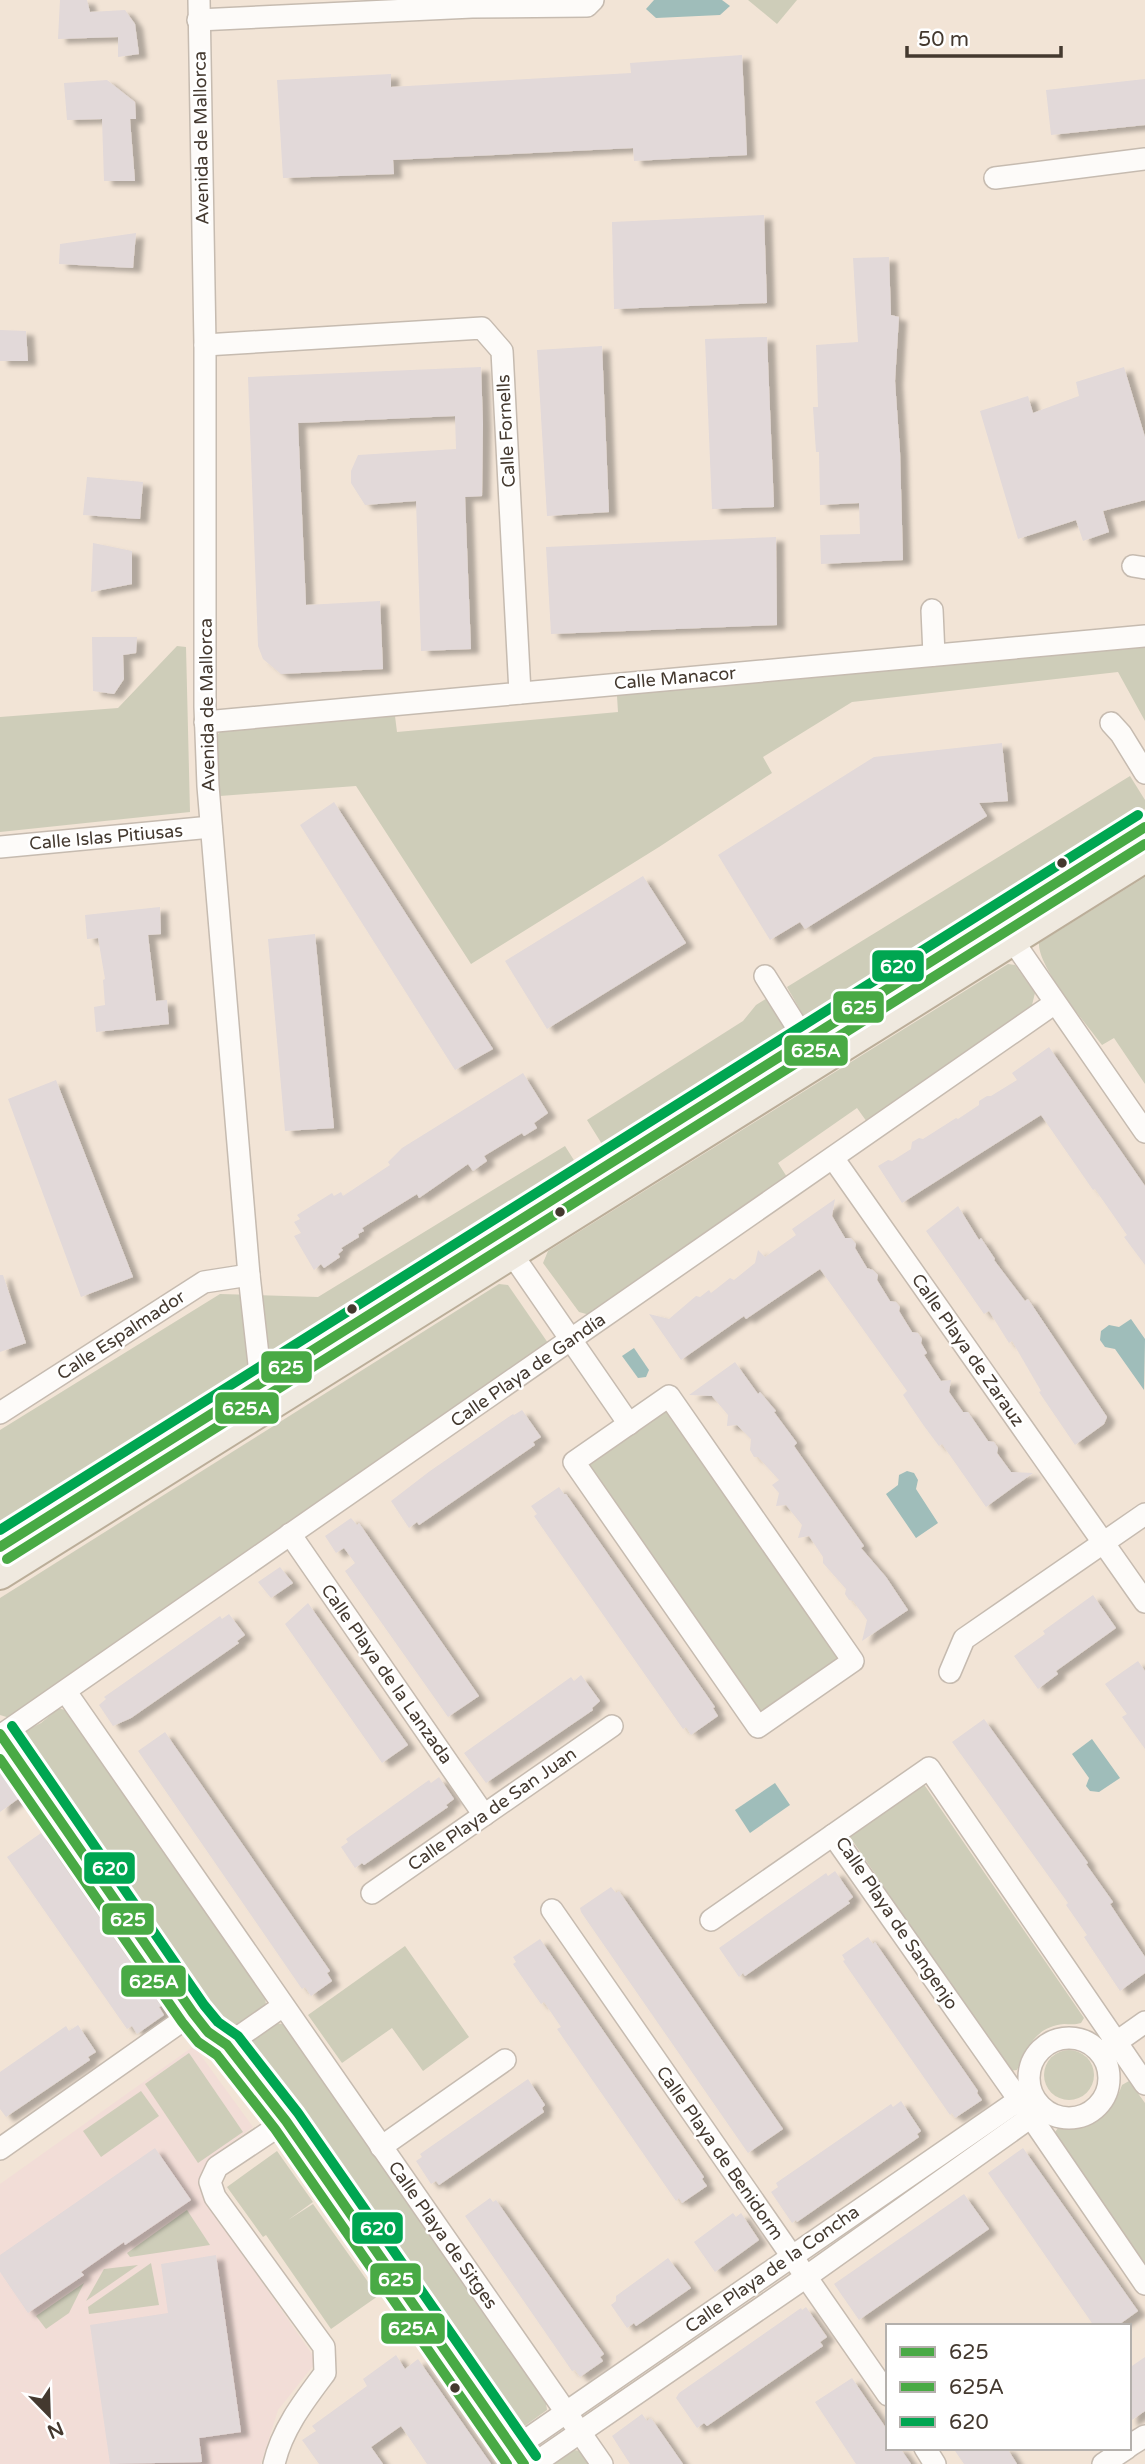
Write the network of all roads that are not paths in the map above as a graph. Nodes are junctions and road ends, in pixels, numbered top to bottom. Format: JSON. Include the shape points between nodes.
{"nodes":[{"id":1,"x":593,"y":0,"type":"edge"},
{"id":2,"x":199,"y":10,"type":"edge"},
{"id":3,"x":1145,"y":159,"type":"edge"},
{"id":4,"x":995,"y":178,"type":"dead end"},
{"id":5,"x":205,"y":345,"type":"junction"},
{"id":6,"x":932,"y":610,"type":"dead end"},
{"id":7,"x":1145,"y":636,"type":"edge"},
{"id":8,"x":934,"y":655,"type":"junction"},
{"id":9,"x":520,"y":693,"type":"junction"},
{"id":10,"x":205,"y":722,"type":"junction"},
{"id":11,"x":1111,"y":723,"type":"dead end"},
{"id":12,"x":1145,"y":773,"type":"edge"},
{"id":13,"x":211,"y":827,"type":"junction"},
{"id":14,"x":1145,"y":827,"type":"edge"},
{"id":15,"x":0,"y":847,"type":"edge"},
{"id":16,"x":1145,"y":858,"type":"edge"},
{"id":17,"x":1013,"y":941,"type":"junction"},
{"id":18,"x":765,"y":976,"type":"dead end"},
{"id":19,"x":1055,"y":1003,"type":"junction"},
{"id":20,"x":813,"y":1052,"type":"junction"},
{"id":21,"x":1145,"y":1132,"type":"edge"},
{"id":22,"x":833,"y":1158,"type":"junction"},
{"id":23,"x":505,"y":1244,"type":"junction"},
{"id":24,"x":249,"y":1275,"type":"junction"},
{"id":25,"x":572,"y":1340,"type":"junction"},
{"id":26,"x":268,"y":1392,"type":"junction"},
{"id":27,"x":0,"y":1413,"type":"edge"},
{"id":28,"x":629,"y":1423,"type":"junction"},
{"id":29,"x":1145,"y":1514,"type":"edge"},
{"id":30,"x":290,"y":1534,"type":"junction"},
{"id":31,"x":1104,"y":1543,"type":"junction"},
{"id":32,"x":0,"y":1547,"type":"edge"},
{"id":33,"x":0,"y":1575,"type":"edge"},
{"id":34,"x":1145,"y":1602,"type":"edge"},
{"id":35,"x":950,"y":1672,"type":"dead end"},
{"id":36,"x":66,"y":1692,"type":"junction"},
{"id":37,"x":612,"y":1726,"type":"dead end"},
{"id":38,"x":0,"y":1735,"type":"edge"},
{"id":39,"x":484,"y":1815,"type":"junction"},
{"id":40,"x":833,"y":1835,"type":"junction"},
{"id":41,"x":372,"y":1893,"type":"dead end"},
{"id":42,"x":552,"y":1910,"type":"dead end"},
{"id":43,"x":710,"y":1920,"type":"dead end"},
{"id":44,"x":283,"y":2006,"type":"junction"},
{"id":45,"x":193,"y":2013,"type":"junction"},
{"id":46,"x":1145,"y":2022,"type":"edge"},
{"id":47,"x":226,"y":2045,"type":"junction"},
{"id":48,"x":1108,"y":2048,"type":"junction"},
{"id":49,"x":505,"y":2060,"type":"dead end"},
{"id":50,"x":1145,"y":2084,"type":"edge"},
{"id":51,"x":1031,"y":2104,"type":"junction"},
{"id":52,"x":286,"y":2121,"type":"junction"},
{"id":53,"x":382,"y":2147,"type":"junction"},
{"id":54,"x":0,"y":2149,"type":"edge"},
{"id":55,"x":791,"y":2256,"type":"junction"},
{"id":56,"x":806,"y":2277,"type":"junction"},
{"id":57,"x":1145,"y":2284,"type":"edge"},
{"id":58,"x":886,"y":2392,"type":"edge"},
{"id":59,"x":566,"y":2412,"type":"junction"},
{"id":60,"x":579,"y":2432,"type":"junction"},
{"id":61,"x":1124,"y":2450,"type":"edge"},
{"id":62,"x":519,"y":2456,"type":"edge"},
{"id":63,"x":274,"y":2464,"type":"edge"},
{"id":64,"x":534,"y":2464,"type":"edge"},
{"id":65,"x":602,"y":2464,"type":"edge"},
{"id":66,"x":1103,"y":2464,"type":"edge"}],
"edges":[{"from":1,"to":2,"type":"street","via":[[587,6]]},
{"from":2,"to":5,"type":"street","name":"Avenida de Mallorca"},
{"from":3,"to":4,"type":"street"},
{"from":5,"to":9,"type":"street","name":"Calle Fornells","via":[[482,328],[502,351]]},
{"from":5,"to":10,"type":"street","name":"Avenida de Mallorca"},
{"from":6,"to":8,"type":"street"},
{"from":7,"to":8,"type":"street","name":"Calle Manacor"},
{"from":8,"to":9,"type":"street","name":"Calle Manacor"},
{"from":9,"to":10,"type":"street","name":"Calle Manacor"},
{"from":10,"to":13,"type":"street","name":"Avenida de Mallorca"},
{"from":11,"to":12,"type":"street"},
{"from":13,"to":15,"type":"street","name":"Calle Islas Pitiusas"},
{"from":13,"to":24,"type":"street","name":"Avenida de Mallorca"},
{"from":14,"to":20,"type":"main road"},
{"from":16,"to":17,"type":"main road"},
{"from":17,"to":19,"type":"street"},
{"from":17,"to":20,"type":"main road"},
{"from":18,"to":20,"type":"street"},
{"from":19,"to":21,"type":"street"},
{"from":19,"to":22,"type":"street","name":"Calle Playa de Gandía"},
{"from":20,"to":23,"type":"main road"},
{"from":22,"to":25,"type":"street","name":"Calle Playa de Gandía"},
{"from":22,"to":31,"type":"street","name":"Calle Playa de Zarauz"},
{"from":23,"to":25,"type":"street"},
{"from":23,"to":26,"type":"main road"},
{"from":24,"to":26,"type":"street","name":"Avenida de Mallorca"},
{"from":24,"to":27,"type":"street","name":"Calle Espalmador","via":[[204,1282]]},
{"from":25,"to":28,"type":"street"},
{"from":25,"to":30,"type":"street","name":"Calle Playa de Gandía"},
{"from":26,"to":32,"type":"main road"},
{"from":26,"to":33,"type":"main road"},
{"from":28,"to":28,"type":"street","via":[[574,1462],[758,1727],[853,1661],[669,1396]]},
{"from":29,"to":31,"type":"street"},
{"from":30,"to":36,"type":"street","name":"Calle Playa de Gandía"},
{"from":30,"to":39,"type":"street","name":"Calle Playa de la Lanzada"},
{"from":31,"to":34,"type":"street","name":"Calle Playa de Zarauz"},
{"from":31,"to":35,"type":"street","via":[[964,1639]]},
{"from":36,"to":38,"type":"street","name":"Calle Playa de Gandía"},
{"from":36,"to":44,"type":"street","name":"Calle Playa de Sitges"},
{"from":37,"to":39,"type":"street","name":"Calle Playa de San Juan"},
{"from":38,"to":45,"type":"street"},
{"from":39,"to":41,"type":"street","name":"Calle Playa de San Juan"},
{"from":40,"to":43,"type":"street"},
{"from":40,"to":48,"type":"street","name":"Calle Playa de Sangenjo","via":[[929,1769]]},
{"from":40,"to":51,"type":"street","name":"Calle Playa de Sangenjo"},
{"from":42,"to":55,"type":"street","name":"Calle Playa de Benidorm"},
{"from":44,"to":47,"type":"street"},
{"from":44,"to":53,"type":"street","name":"Calle Playa de Sitges"},
{"from":45,"to":47,"type":"street"},
{"from":45,"to":54,"type":"street"},
{"from":46,"to":48,"type":"street"},
{"from":47,"to":52,"type":"street"},
{"from":48,"to":50,"type":"street","name":"Calle Playa de Sangenjo"},
{"from":48,"to":51,"type":"street","via":[[1075,2038],[1049,2043],[1031,2062]]},
{"from":48,"to":51,"type":"street","via":[[1108,2088],[1094,2109],[1069,2118]]},
{"from":49,"to":53,"type":"street"},
{"from":51,"to":55,"type":"street","name":"Calle Playa de la Concha"},
{"from":51,"to":56,"type":"street","name":"Calle Playa de la Concha"},
{"from":51,"to":57,"type":"street","name":"Calle Playa de Sangenjo"},
{"from":52,"to":62,"type":"street"},
{"from":52,"to":63,"type":"street","via":[[217,2167],[210,2182],[215,2197],[324,2347],[325,2373],[298,2410],[278,2446]]},
{"from":53,"to":59,"type":"street","name":"Calle Playa de Sitges"},
{"from":55,"to":56,"type":"street","name":"Calle Playa de Benidorm"},
{"from":55,"to":59,"type":"street","name":"Calle Playa de la Concha"},
{"from":56,"to":58,"type":"street","name":"Calle Playa de Benidorm"},
{"from":56,"to":60,"type":"street","name":"Calle Playa de la Concha"},
{"from":59,"to":60,"type":"street","name":"Calle Playa de Sitges"},
{"from":59,"to":62,"type":"street","name":"Calle Playa de la Concha"},
{"from":60,"to":64,"type":"street","name":"Calle Playa de la Concha"},
{"from":60,"to":65,"type":"street","name":"Calle Playa de Sitges"},
{"from":61,"to":66,"type":"street"}]}
